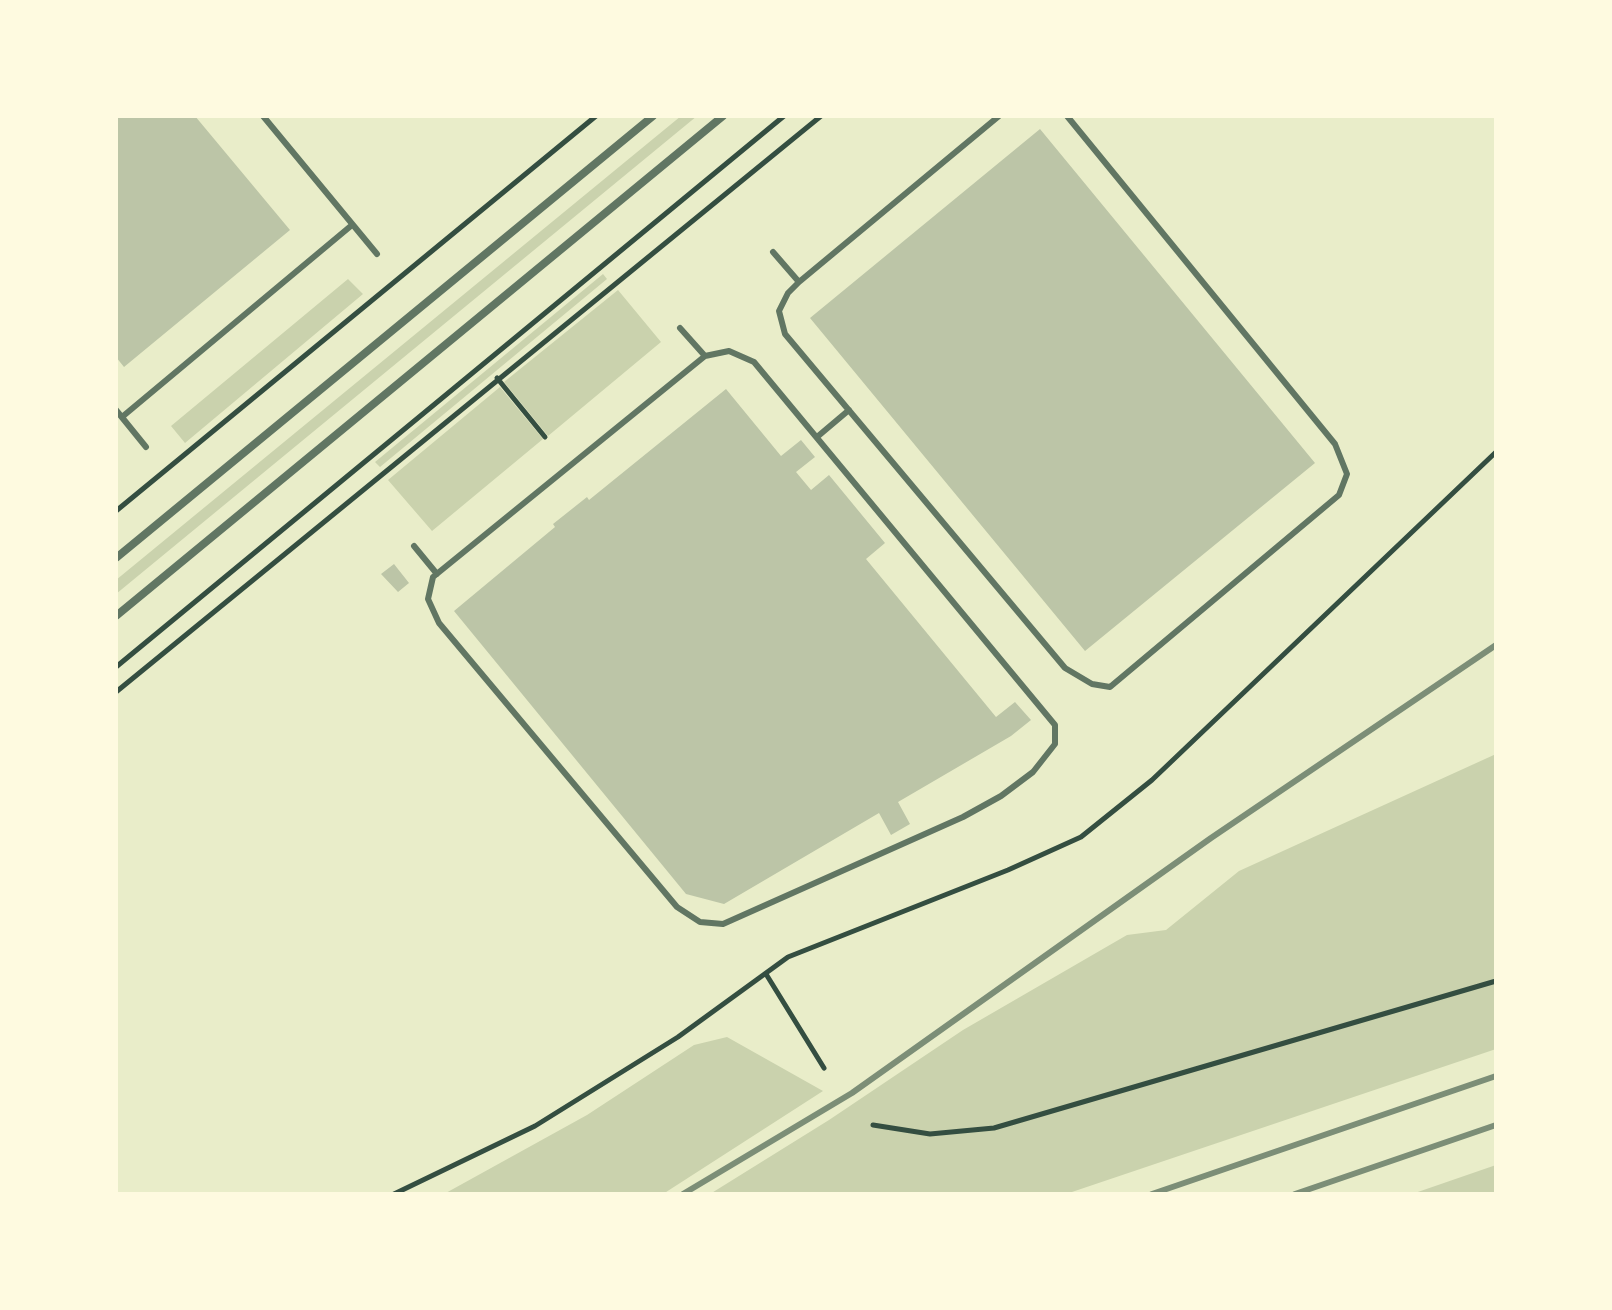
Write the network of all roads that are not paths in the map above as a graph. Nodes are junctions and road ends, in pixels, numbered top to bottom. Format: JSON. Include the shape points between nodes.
{"nodes":[{"id":1,"x":263,"y":116,"type":"edge"},
{"id":2,"x":653,"y":116,"type":"edge"},
{"id":3,"x":723,"y":116,"type":"edge"},
{"id":4,"x":999,"y":116,"type":"edge"},
{"id":5,"x":1067,"y":116,"type":"edge"},
{"id":6,"x":352,"y":225,"type":"junction"},
{"id":7,"x":773,"y":252,"type":"dead end"},
{"id":8,"x":377,"y":254,"type":"dead end"},
{"id":9,"x":799,"y":282,"type":"junction"},
{"id":10,"x":680,"y":328,"type":"dead end"},
{"id":11,"x":705,"y":356,"type":"junction"},
{"id":12,"x":116,"y":410,"type":"edge"},
{"id":13,"x":849,"y":410,"type":"junction"},
{"id":14,"x":122,"y":417,"type":"junction"},
{"id":15,"x":817,"y":437,"type":"junction"},
{"id":16,"x":146,"y":447,"type":"dead end"},
{"id":17,"x":414,"y":546,"type":"dead end"},
{"id":18,"x":116,"y":558,"type":"edge"},
{"id":19,"x":437,"y":574,"type":"junction"},
{"id":20,"x":116,"y":616,"type":"edge"}],
"edges":[{"from":1,"to":6,"type":"lane"},
{"from":2,"to":18,"type":"street"},
{"from":3,"to":20,"type":"street"},
{"from":4,"to":9,"type":"lane"},
{"from":5,"to":13,"type":"lane","via":[[1335,444],[1347,474],[1339,495],[1110,687],[1092,684],[1065,668]]},
{"from":6,"to":8,"type":"lane"},
{"from":6,"to":14,"type":"lane"},
{"from":7,"to":9,"type":"lane"},
{"from":9,"to":13,"type":"lane","via":[[779,311],[785,334]]},
{"from":10,"to":11,"type":"lane"},
{"from":11,"to":15,"type":"lane","via":[[729,351],[754,362]]},
{"from":11,"to":19,"type":"lane"},
{"from":12,"to":14,"type":"lane"},
{"from":13,"to":15,"type":"lane"},
{"from":14,"to":16,"type":"lane"},
{"from":15,"to":19,"type":"lane","via":[[1055,725],[1055,744],[1033,772],[989,803],[753,914],[723,924],[700,922],[677,907],[439,623],[428,599]]},
{"from":17,"to":19,"type":"lane"}]}
